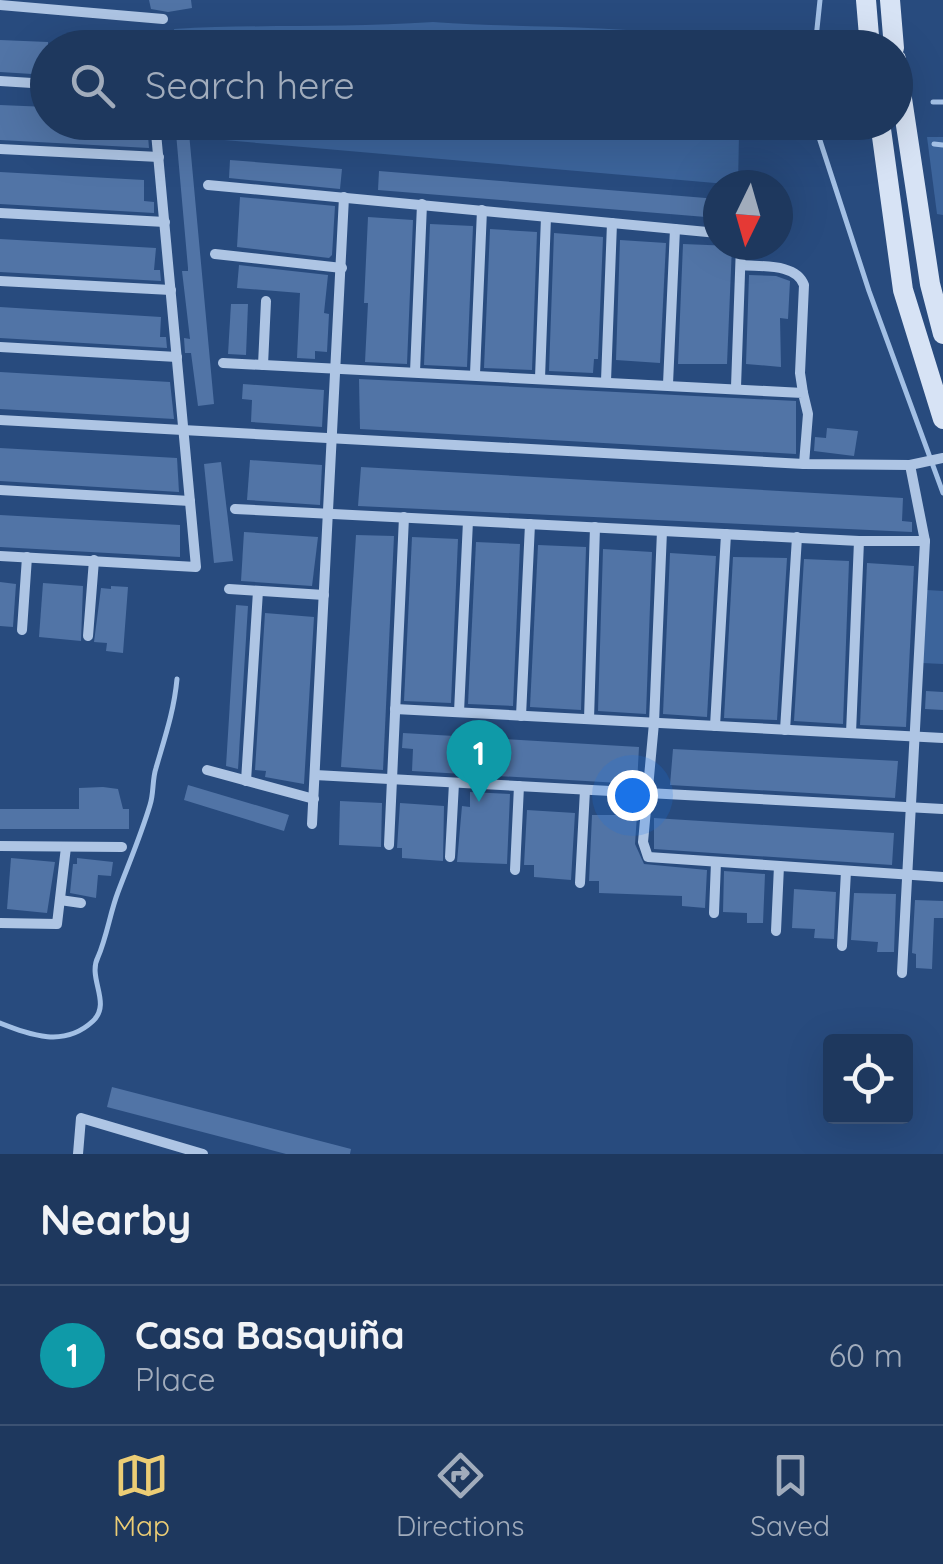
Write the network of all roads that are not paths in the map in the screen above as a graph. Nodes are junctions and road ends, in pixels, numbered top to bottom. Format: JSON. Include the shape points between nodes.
{"nodes":[{"id":1,"x":133,"y":0,"type":"edge"},
{"id":2,"x":866,"y":0,"type":"edge"},
{"id":3,"x":890,"y":0,"type":"edge"},
{"id":4,"x":0,"y":5,"type":"edge"},
{"id":5,"x":134,"y":15,"type":"junction"},
{"id":6,"x":163,"y":19,"type":"dead end"},
{"id":7,"x":868,"y":30,"type":"edge"},
{"id":8,"x":892,"y":30,"type":"edge"},
{"id":9,"x":0,"y":81,"type":"edge"},
{"id":10,"x":30,"y":83,"type":"edge"},
{"id":11,"x":157,"y":140,"type":"edge"},
{"id":12,"x":883,"y":140,"type":"edge"},
{"id":13,"x":908,"y":140,"type":"edge"},
{"id":14,"x":0,"y":148,"type":"edge"},
{"id":15,"x":159,"y":156,"type":"junction"},
{"id":16,"x":208,"y":185,"type":"dead end"},
{"id":17,"x":344,"y":198,"type":"junction"},
{"id":18,"x":422,"y":204,"type":"junction"},
{"id":19,"x":482,"y":210,"type":"junction"},
{"id":20,"x":0,"y":214,"type":"edge"},
{"id":21,"x":546,"y":217,"type":"junction"},
{"id":22,"x":165,"y":222,"type":"junction"},
{"id":23,"x":612,"y":223,"type":"junction"},
{"id":24,"x":675,"y":228,"type":"junction"},
{"id":25,"x":703,"y":231,"type":"edge"},
{"id":26,"x":215,"y":254,"type":"dead end"},
{"id":27,"x":741,"y":260,"type":"edge"},
{"id":28,"x":741,"y":265,"type":"junction"},
{"id":29,"x":342,"y":268,"type":"junction"},
{"id":30,"x":0,"y":281,"type":"edge"},
{"id":31,"x":171,"y":290,"type":"junction"},
{"id":32,"x":266,"y":301,"type":"dead end"},
{"id":33,"x":943,"y":334,"type":"edge"},
{"id":34,"x":0,"y":347,"type":"edge"},
{"id":35,"x":178,"y":357,"type":"junction"},
{"id":36,"x":223,"y":363,"type":"dead end"},
{"id":37,"x":263,"y":365,"type":"junction"},
{"id":38,"x":337,"y":368,"type":"junction"},
{"id":39,"x":416,"y":372,"type":"junction"},
{"id":40,"x":475,"y":374,"type":"junction"},
{"id":41,"x":540,"y":378,"type":"junction"},
{"id":42,"x":606,"y":381,"type":"junction"},
{"id":43,"x":668,"y":384,"type":"junction"},
{"id":44,"x":736,"y":387,"type":"junction"},
{"id":45,"x":802,"y":392,"type":"junction"},
{"id":46,"x":943,"y":419,"type":"edge"},
{"id":47,"x":0,"y":420,"type":"edge"},
{"id":48,"x":184,"y":430,"type":"junction"},
{"id":49,"x":333,"y":438,"type":"junction"},
{"id":50,"x":942,"y":458,"type":"edge"},
{"id":51,"x":804,"y":464,"type":"junction"},
{"id":52,"x":910,"y":465,"type":"junction"},
{"id":53,"x":0,"y":490,"type":"edge"},
{"id":54,"x":190,"y":501,"type":"junction"},
{"id":55,"x":235,"y":509,"type":"dead end"},
{"id":56,"x":329,"y":514,"type":"junction"},
{"id":57,"x":404,"y":517,"type":"junction"},
{"id":58,"x":468,"y":520,"type":"junction"},
{"id":59,"x":530,"y":524,"type":"junction"},
{"id":60,"x":596,"y":527,"type":"junction"},
{"id":61,"x":662,"y":531,"type":"junction"},
{"id":62,"x":726,"y":534,"type":"junction"},
{"id":63,"x":797,"y":537,"type":"junction"},
{"id":64,"x":859,"y":541,"type":"junction"},
{"id":65,"x":925,"y":541,"type":"junction"},
{"id":66,"x":0,"y":556,"type":"edge"},
{"id":67,"x":27,"y":557,"type":"junction"},
{"id":68,"x":94,"y":560,"type":"junction"},
{"id":69,"x":229,"y":588,"type":"dead end"},
{"id":70,"x":258,"y":590,"type":"junction"},
{"id":71,"x":324,"y":595,"type":"junction"},
{"id":72,"x":22,"y":630,"type":"dead end"},
{"id":73,"x":88,"y":636,"type":"dead end"},
{"id":74,"x":395,"y":709,"type":"junction"},
{"id":75,"x":459,"y":712,"type":"junction"},
{"id":76,"x":521,"y":716,"type":"junction"},
{"id":77,"x":588,"y":719,"type":"junction"},
{"id":78,"x":654,"y":723,"type":"junction"},
{"id":79,"x":716,"y":726,"type":"junction"},
{"id":80,"x":785,"y":730,"type":"junction"},
{"id":81,"x":851,"y":733,"type":"junction"},
{"id":82,"x":915,"y":736,"type":"junction"},
{"id":83,"x":943,"y":738,"type":"edge"},
{"id":84,"x":207,"y":770,"type":"dead end"},
{"id":85,"x":315,"y":775,"type":"junction"},
{"id":86,"x":392,"y":779,"type":"junction"},
{"id":87,"x":246,"y":780,"type":"junction"},
{"id":88,"x":454,"y":782,"type":"junction"},
{"id":89,"x":519,"y":786,"type":"junction"},
{"id":90,"x":585,"y":790,"type":"junction"},
{"id":91,"x":648,"y":794,"type":"junction"},
{"id":92,"x":314,"y":798,"type":"junction"},
{"id":93,"x":911,"y":808,"type":"junction"},
{"id":94,"x":943,"y":809,"type":"edge"},
{"id":95,"x":312,"y":824,"type":"dead end"},
{"id":96,"x":389,"y":844,"type":"dead end"},
{"id":97,"x":0,"y":846,"type":"edge"},
{"id":98,"x":66,"y":847,"type":"junction"},
{"id":99,"x":122,"y":847,"type":"dead end"},
{"id":100,"x":450,"y":857,"type":"dead end"},
{"id":101,"x":716,"y":862,"type":"junction"},
{"id":102,"x":779,"y":866,"type":"junction"},
{"id":103,"x":515,"y":870,"type":"dead end"},
{"id":104,"x":846,"y":871,"type":"junction"},
{"id":105,"x":908,"y":876,"type":"junction"},
{"id":106,"x":943,"y":877,"type":"edge"},
{"id":107,"x":580,"y":883,"type":"dead end"},
{"id":108,"x":60,"y":900,"type":"junction"},
{"id":109,"x":81,"y":903,"type":"dead end"},
{"id":110,"x":714,"y":914,"type":"dead end"},
{"id":111,"x":0,"y":923,"type":"edge"},
{"id":112,"x":776,"y":931,"type":"dead end"},
{"id":113,"x":842,"y":946,"type":"dead end"},
{"id":114,"x":902,"y":973,"type":"dead end"},
{"id":115,"x":148,"y":1138,"type":"junction"},
{"id":116,"x":78,"y":1154,"type":"edge"},
{"id":117,"x":147,"y":1154,"type":"edge"},
{"id":118,"x":203,"y":1154,"type":"edge"}],
"edges":[{"from":1,"to":5,"type":"street"},
{"from":2,"to":7,"type":"main road"},
{"from":3,"to":8,"type":"main road"},
{"from":4,"to":5,"type":"street"},
{"from":5,"to":6,"type":"street"},
{"from":9,"to":10,"type":"street"},
{"from":11,"to":15,"type":"street"},
{"from":12,"to":46,"type":"main road","via":[[904,290]]},
{"from":13,"to":33,"type":"main road"},
{"from":14,"to":15,"type":"street"},
{"from":15,"to":22,"type":"street"},
{"from":16,"to":17,"type":"street"},
{"from":17,"to":18,"type":"street"},
{"from":17,"to":29,"type":"street"},
{"from":18,"to":19,"type":"street"},
{"from":18,"to":39,"type":"street"},
{"from":19,"to":21,"type":"street"},
{"from":19,"to":40,"type":"street"},
{"from":20,"to":22,"type":"street"},
{"from":21,"to":23,"type":"street"},
{"from":21,"to":41,"type":"street"},
{"from":22,"to":31,"type":"street"},
{"from":23,"to":24,"type":"street"},
{"from":23,"to":42,"type":"street"},
{"from":24,"to":25,"type":"street"},
{"from":24,"to":43,"type":"street"},
{"from":26,"to":29,"type":"street"},
{"from":27,"to":28,"type":"street"},
{"from":28,"to":44,"type":"street"},
{"from":28,"to":45,"type":"street","via":[[800,276]]},
{"from":29,"to":38,"type":"street"},
{"from":30,"to":31,"type":"street"},
{"from":31,"to":35,"type":"street"},
{"from":32,"to":37,"type":"street"},
{"from":34,"to":35,"type":"street"},
{"from":35,"to":48,"type":"street"},
{"from":36,"to":37,"type":"street"},
{"from":37,"to":38,"type":"street"},
{"from":38,"to":39,"type":"street"},
{"from":38,"to":49,"type":"street"},
{"from":39,"to":40,"type":"street"},
{"from":40,"to":41,"type":"street"},
{"from":41,"to":42,"type":"street"},
{"from":42,"to":43,"type":"street"},
{"from":43,"to":44,"type":"street"},
{"from":44,"to":45,"type":"street"},
{"from":45,"to":51,"type":"street","via":[[808,414]]},
{"from":47,"to":48,"type":"street"},
{"from":48,"to":49,"type":"street"},
{"from":48,"to":54,"type":"street"},
{"from":49,"to":51,"type":"street"},
{"from":49,"to":56,"type":"street"},
{"from":50,"to":52,"type":"street"},
{"from":51,"to":52,"type":"street"},
{"from":52,"to":65,"type":"street"},
{"from":53,"to":54,"type":"street"},
{"from":54,"to":68,"type":"street","via":[[196,567]]},
{"from":55,"to":56,"type":"street"},
{"from":56,"to":57,"type":"street"},
{"from":56,"to":71,"type":"street"},
{"from":57,"to":58,"type":"street"},
{"from":57,"to":74,"type":"street"},
{"from":58,"to":59,"type":"street"},
{"from":58,"to":75,"type":"street"},
{"from":59,"to":60,"type":"street"},
{"from":59,"to":76,"type":"street"},
{"from":60,"to":61,"type":"street"},
{"from":60,"to":77,"type":"street"},
{"from":61,"to":62,"type":"street"},
{"from":61,"to":78,"type":"street"},
{"from":62,"to":63,"type":"street"},
{"from":62,"to":79,"type":"street"},
{"from":63,"to":64,"type":"street"},
{"from":63,"to":80,"type":"street"},
{"from":64,"to":65,"type":"street"},
{"from":64,"to":81,"type":"street"},
{"from":65,"to":82,"type":"street"},
{"from":66,"to":67,"type":"street"},
{"from":67,"to":68,"type":"street"},
{"from":67,"to":72,"type":"street"},
{"from":68,"to":73,"type":"street"},
{"from":69,"to":70,"type":"street"},
{"from":70,"to":71,"type":"street"},
{"from":70,"to":87,"type":"street"},
{"from":71,"to":85,"type":"street"},
{"from":74,"to":75,"type":"street"},
{"from":74,"to":86,"type":"street"},
{"from":75,"to":76,"type":"street"},
{"from":76,"to":77,"type":"street"},
{"from":77,"to":78,"type":"street"},
{"from":78,"to":79,"type":"street"},
{"from":78,"to":91,"type":"street"},
{"from":79,"to":80,"type":"street"},
{"from":80,"to":81,"type":"street"},
{"from":81,"to":82,"type":"street"},
{"from":82,"to":83,"type":"street"},
{"from":82,"to":93,"type":"street"},
{"from":84,"to":87,"type":"street"},
{"from":85,"to":86,"type":"street"},
{"from":85,"to":92,"type":"street"},
{"from":86,"to":88,"type":"street"},
{"from":86,"to":96,"type":"street"},
{"from":87,"to":92,"type":"street"},
{"from":88,"to":89,"type":"street"},
{"from":88,"to":100,"type":"street"},
{"from":89,"to":90,"type":"street"},
{"from":89,"to":103,"type":"street"},
{"from":90,"to":91,"type":"street"},
{"from":90,"to":107,"type":"street"},
{"from":91,"to":93,"type":"street"},
{"from":91,"to":101,"type":"street","via":[[648,857]]},
{"from":92,"to":95,"type":"street"},
{"from":93,"to":94,"type":"street"},
{"from":93,"to":105,"type":"street"},
{"from":97,"to":98,"type":"street"},
{"from":98,"to":99,"type":"street"},
{"from":98,"to":108,"type":"street"},
{"from":101,"to":102,"type":"street"},
{"from":101,"to":110,"type":"street"},
{"from":102,"to":104,"type":"street"},
{"from":102,"to":112,"type":"street"},
{"from":104,"to":105,"type":"street"},
{"from":104,"to":113,"type":"street"},
{"from":105,"to":106,"type":"street"},
{"from":105,"to":114,"type":"street"},
{"from":108,"to":109,"type":"street"},
{"from":108,"to":111,"type":"street","via":[[57,924]]},
{"from":115,"to":116,"type":"street","via":[[81,1118]]},
{"from":115,"to":117,"type":"street"},
{"from":115,"to":118,"type":"street"}]}
